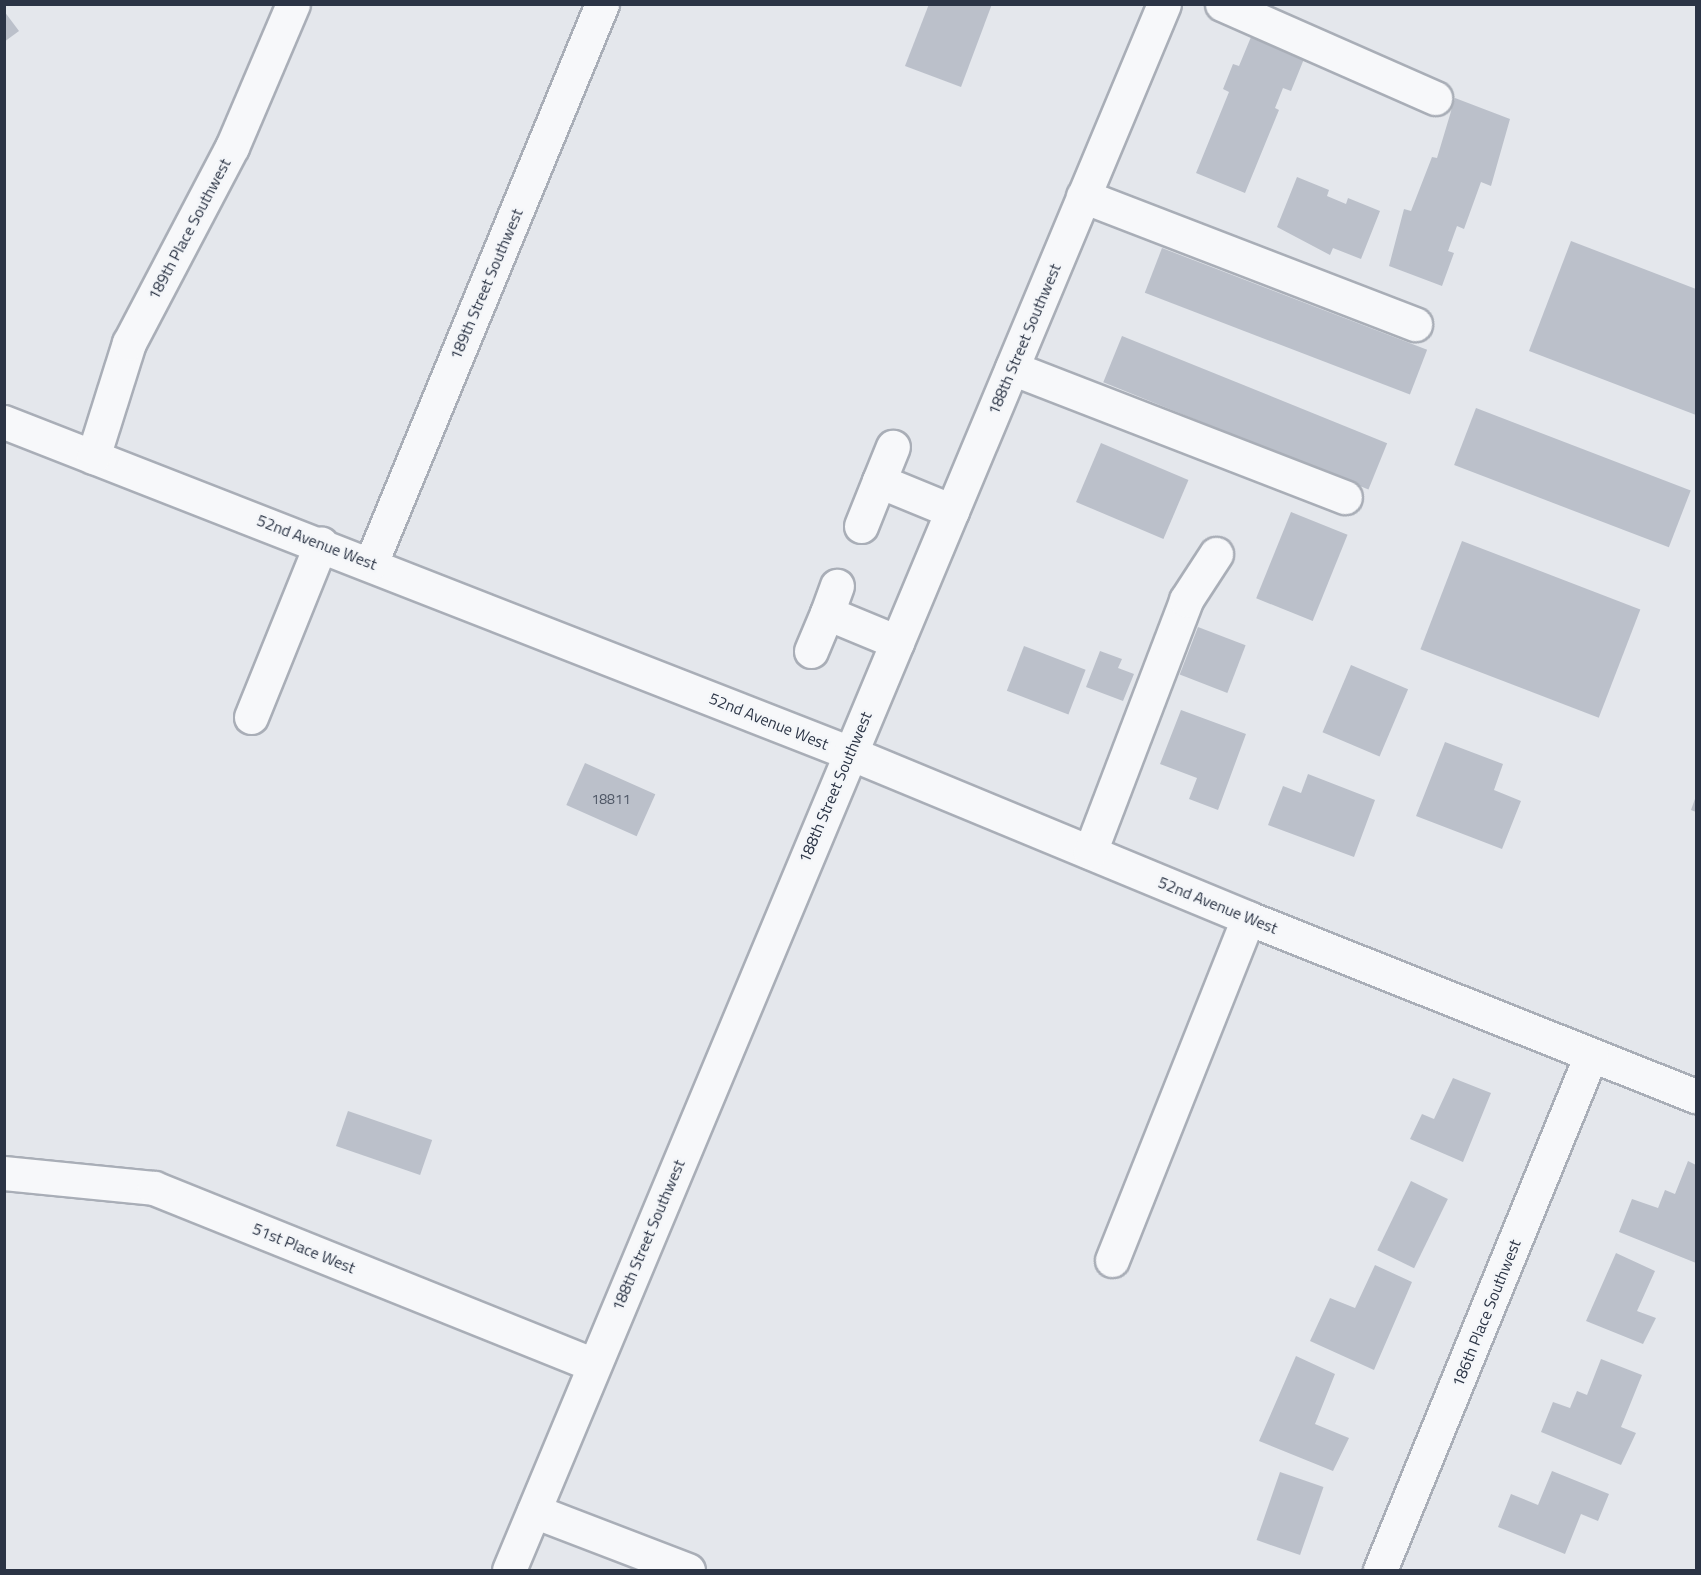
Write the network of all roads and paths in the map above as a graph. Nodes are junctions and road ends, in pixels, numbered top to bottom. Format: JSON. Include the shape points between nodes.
{"nodes":[{"id":1,"x":293,"y":4,"type":"edge"},
{"id":2,"x":602,"y":4,"type":"edge"},
{"id":3,"x":1164,"y":4,"type":"edge"},
{"id":4,"x":1222,"y":4,"type":"edge"},
{"id":5,"x":1435,"y":98,"type":"dead end"},
{"id":6,"x":1083,"y":196,"type":"junction"},
{"id":7,"x":1415,"y":324,"type":"dead end"},
{"id":8,"x":1012,"y":368,"type":"junction"},
{"id":9,"x":4,"y":422,"type":"edge"},
{"id":10,"x":893,"y":447,"type":"dead end"},
{"id":11,"x":93,"y":457,"type":"junction"},
{"id":12,"x":879,"y":481,"type":"junction"},
{"id":13,"x":1345,"y":497,"type":"dead end"},
{"id":14,"x":952,"y":511,"type":"junction"},
{"id":15,"x":861,"y":526,"type":"dead end"},
{"id":16,"x":321,"y":544,"type":"junction"},
{"id":17,"x":1216,"y":554,"type":"dead end"},
{"id":18,"x":371,"y":563,"type":"junction"},
{"id":19,"x":897,"y":642,"type":"junction"},
{"id":20,"x":811,"y":651,"type":"dead end"},
{"id":21,"x":251,"y":717,"type":"dead end"},
{"id":22,"x":850,"y":753,"type":"junction"},
{"id":23,"x":1090,"y":852,"type":"junction"},
{"id":24,"x":1248,"y":918,"type":"junction"},
{"id":25,"x":1591,"y":1055,"type":"junction"},
{"id":26,"x":1696,"y":1096,"type":"edge"},
{"id":27,"x":4,"y":1173,"type":"edge"},
{"id":28,"x":1112,"y":1260,"type":"dead end"},
{"id":29,"x":594,"y":1365,"type":"junction"},
{"id":30,"x":534,"y":1511,"type":"junction"},
{"id":31,"x":509,"y":1570,"type":"edge"},
{"id":32,"x":688,"y":1570,"type":"edge"},
{"id":33,"x":1380,"y":1570,"type":"edge"}],
"edges":[{"from":1,"to":11,"type":"street","name":"189th Place Southwest","via":[[232,147],[129,343]]},
{"from":2,"to":18,"type":"street","name":"189th Street Southwest"},
{"from":3,"to":6,"type":"street","name":"188th Street Southwest"},
{"from":4,"to":5,"type":"street"},
{"from":6,"to":7,"type":"street"},
{"from":6,"to":8,"type":"street","name":"188th Street Southwest"},
{"from":8,"to":13,"type":"street"},
{"from":8,"to":14,"type":"street","name":"188th Street Southwest"},
{"from":9,"to":11,"type":"street","name":"52nd Avenue West"},
{"from":10,"to":12,"type":"street"},
{"from":11,"to":16,"type":"street","name":"52nd Avenue West"},
{"from":12,"to":14,"type":"street"},
{"from":12,"to":15,"type":"street"},
{"from":14,"to":19,"type":"street","name":"188th Street Southwest"},
{"from":16,"to":18,"type":"street","name":"52nd Avenue West"},
{"from":16,"to":21,"type":"street"},
{"from":17,"to":23,"type":"street","via":[[1186,600]]},
{"from":18,"to":22,"type":"street","name":"52nd Avenue West"},
{"from":19,"to":20,"type":"street","via":[[832,600]]},
{"from":19,"to":22,"type":"street","name":"188th Street Southwest"},
{"from":22,"to":23,"type":"street","name":"52nd Avenue West"},
{"from":22,"to":29,"type":"street","name":"188th Street Southwest"},
{"from":23,"to":24,"type":"street","name":"52nd Avenue West"},
{"from":24,"to":25,"type":"street","name":"52nd Avenue West"},
{"from":24,"to":28,"type":"street"},
{"from":25,"to":26,"type":"street","name":"52nd Avenue West"},
{"from":25,"to":33,"type":"street","name":"186th Place Southwest"},
{"from":27,"to":29,"type":"street","name":"51st Place West","via":[[154,1188]]},
{"from":29,"to":30,"type":"street","name":"188th Street Southwest"},
{"from":30,"to":31,"type":"street","name":"188th Street Southwest"},
{"from":30,"to":32,"type":"street"}]}
